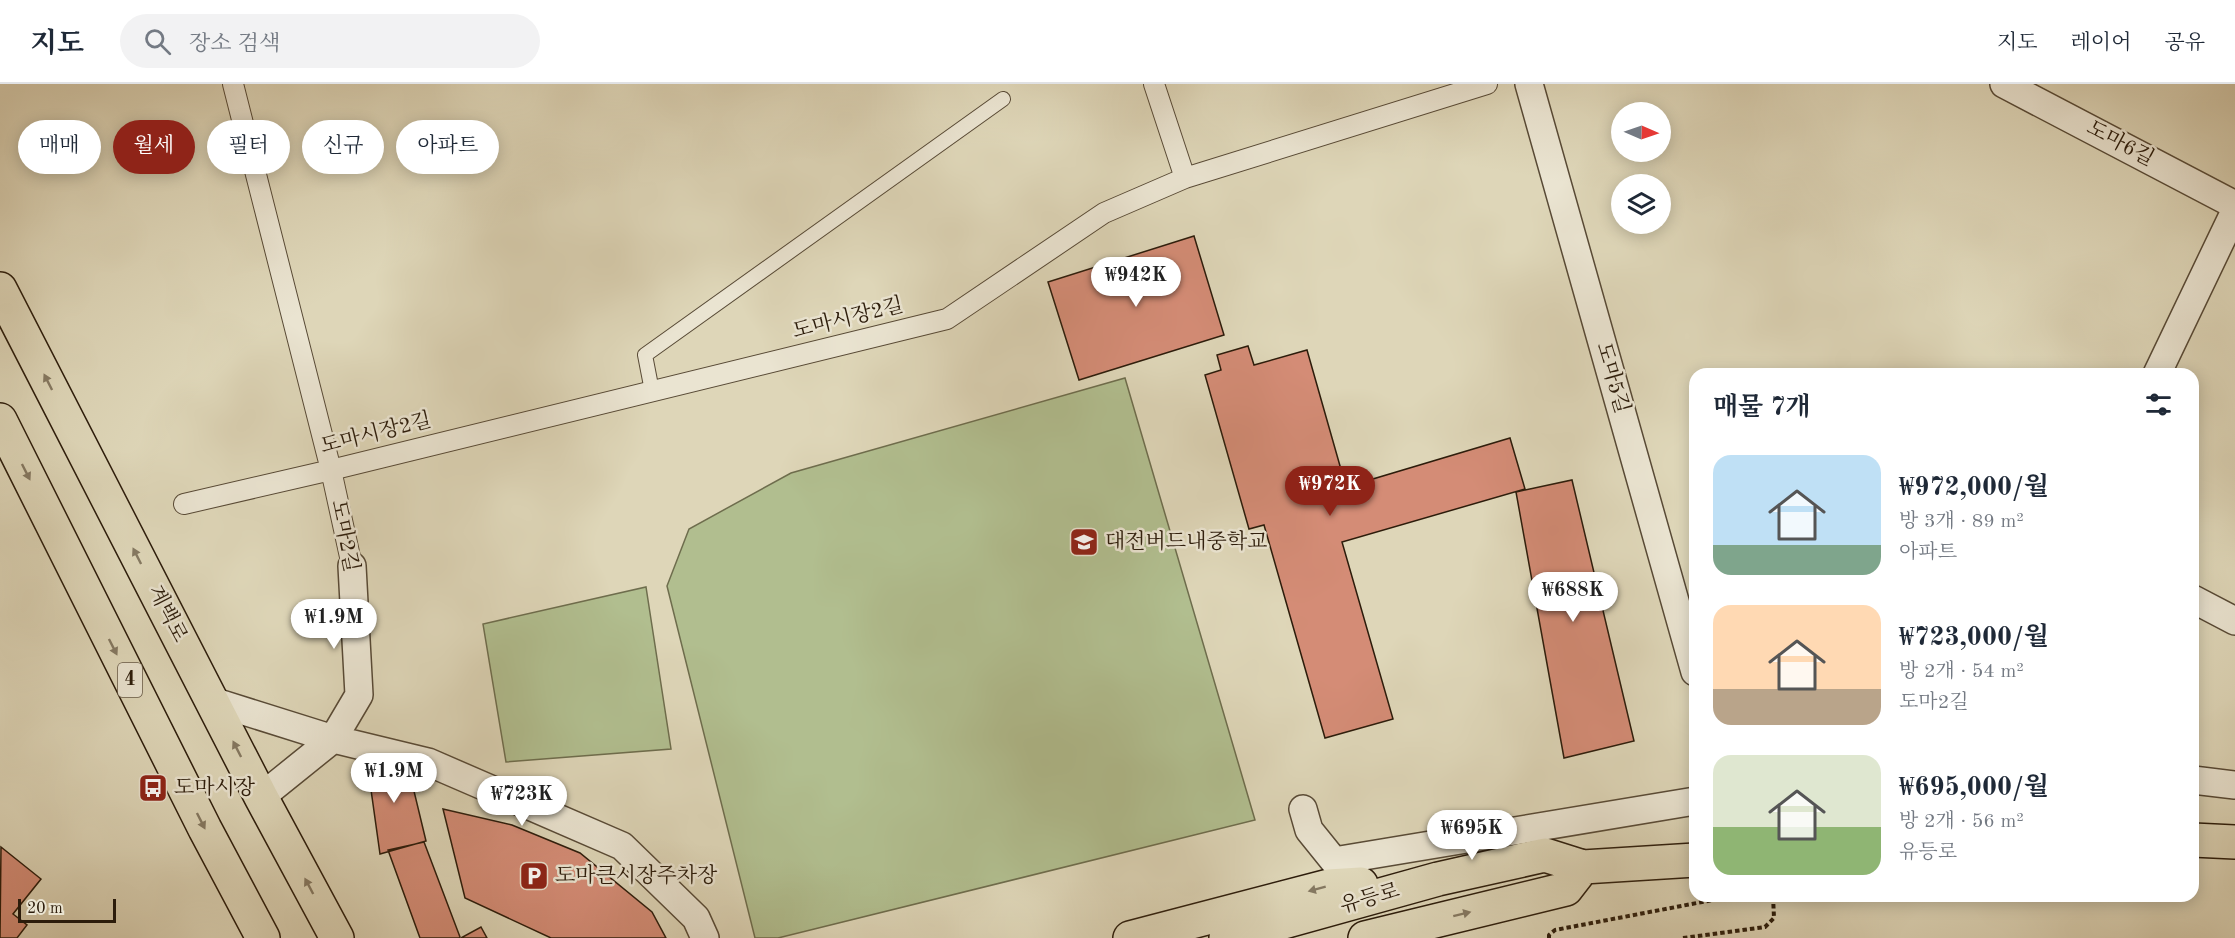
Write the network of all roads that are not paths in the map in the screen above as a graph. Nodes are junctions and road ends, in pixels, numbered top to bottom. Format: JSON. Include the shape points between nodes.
{"nodes":[{"id":1,"x":233,"y":84,"type":"edge"},
{"id":2,"x":1154,"y":84,"type":"edge"},
{"id":3,"x":1486,"y":84,"type":"edge"},
{"id":4,"x":1529,"y":84,"type":"edge"},
{"id":5,"x":2004,"y":84,"type":"edge"},
{"id":6,"x":1003,"y":99,"type":"dead end"},
{"id":7,"x":1185,"y":178,"type":"junction"},
{"id":8,"x":2235,"y":205,"type":"edge"},
{"id":9,"x":2235,"y":211,"type":"edge"},
{"id":10,"x":0,"y":289,"type":"edge"},
{"id":11,"x":2160,"y":368,"type":"edge"},
{"id":12,"x":652,"y":391,"type":"junction"},
{"id":13,"x":0,"y":420,"type":"edge"},
{"id":14,"x":331,"y":470,"type":"junction"},
{"id":15,"x":184,"y":504,"type":"dead end"},
{"id":16,"x":352,"y":566,"type":"joint"},
{"id":17,"x":2199,"y":602,"type":"edge"},
{"id":18,"x":2235,"y":621,"type":"edge"},
{"id":19,"x":1689,"y":647,"type":"edge"},
{"id":20,"x":212,"y":701,"type":"junction"},
{"id":21,"x":333,"y":739,"type":"junction"},
{"id":22,"x":2199,"y":781,"type":"edge"},
{"id":23,"x":2235,"y":784,"type":"edge"},
{"id":24,"x":261,"y":797,"type":"junction"},
{"id":25,"x":1689,"y":802,"type":"edge"},
{"id":26,"x":1303,"y":809,"type":"dead end"},
{"id":27,"x":2199,"y":840,"type":"edge"},
{"id":28,"x":2235,"y":842,"type":"edge"},
{"id":29,"x":1689,"y":860,"type":"edge"},
{"id":30,"x":1583,"y":867,"type":"junction"},
{"id":31,"x":1438,"y":879,"type":"junction"},
{"id":32,"x":263,"y":938,"type":"edge"},
{"id":33,"x":337,"y":938,"type":"edge"},
{"id":34,"x":705,"y":938,"type":"edge"},
{"id":35,"x":1130,"y":938,"type":"edge"},
{"id":36,"x":1226,"y":938,"type":"edge"},
{"id":37,"x":1365,"y":938,"type":"edge"}],
"edges":[{"from":1,"to":14,"type":"street","name":"도마2길"},
{"from":2,"to":7,"type":"street"},
{"from":3,"to":7,"type":"street","name":"도마시장2길"},
{"from":4,"to":19,"type":"street","name":"도마5길"},
{"from":5,"to":8,"type":"street","name":"도마6길"},
{"from":6,"to":12,"type":"lane","via":[[645,355]]},
{"from":7,"to":12,"type":"street","name":"도마시장2길","via":[[1104,213],[947,319]]},
{"from":9,"to":11,"type":"street"},
{"from":20,"to":10,"type":"main road","name":"계백로","one_way":true},
{"from":12,"to":14,"type":"street","name":"도마시장2길"},
{"from":13,"to":32,"type":"main road","number":"4","one_way":true},
{"from":14,"to":15,"type":"street","name":"도마시장2길"},
{"from":14,"to":16,"type":"street","name":"도마2길"},
{"from":16,"to":21,"type":"street","name":"도마2길","via":[[359,695]]},
{"from":17,"to":18,"type":"street"},
{"from":20,"to":21,"type":"street"},
{"from":24,"to":20,"type":"main road","name":"계백로","one_way":true},
{"from":21,"to":24,"type":"street"},
{"from":21,"to":34,"type":"street","via":[[428,762],[622,846],[696,918]]},
{"from":22,"to":23,"type":"street"},
{"from":33,"to":24,"type":"main road","name":"계백로","one_way":true},
{"from":25,"to":26,"type":"street","via":[[1334,861],[1309,830]]},
{"from":27,"to":28,"type":"main road"},
{"from":29,"to":30,"type":"main road","name":"유등로"},
{"from":30,"to":31,"type":"main road","name":"유등로","via":[[1545,855]]},
{"from":37,"to":30,"type":"main road","name":"유등로","one_way":true,"via":[[1566,889]]},
{"from":31,"to":35,"type":"main road","one_way":true,"via":[[1329,886]]},
{"from":31,"to":36,"type":"main road","name":"유등로"}]}
